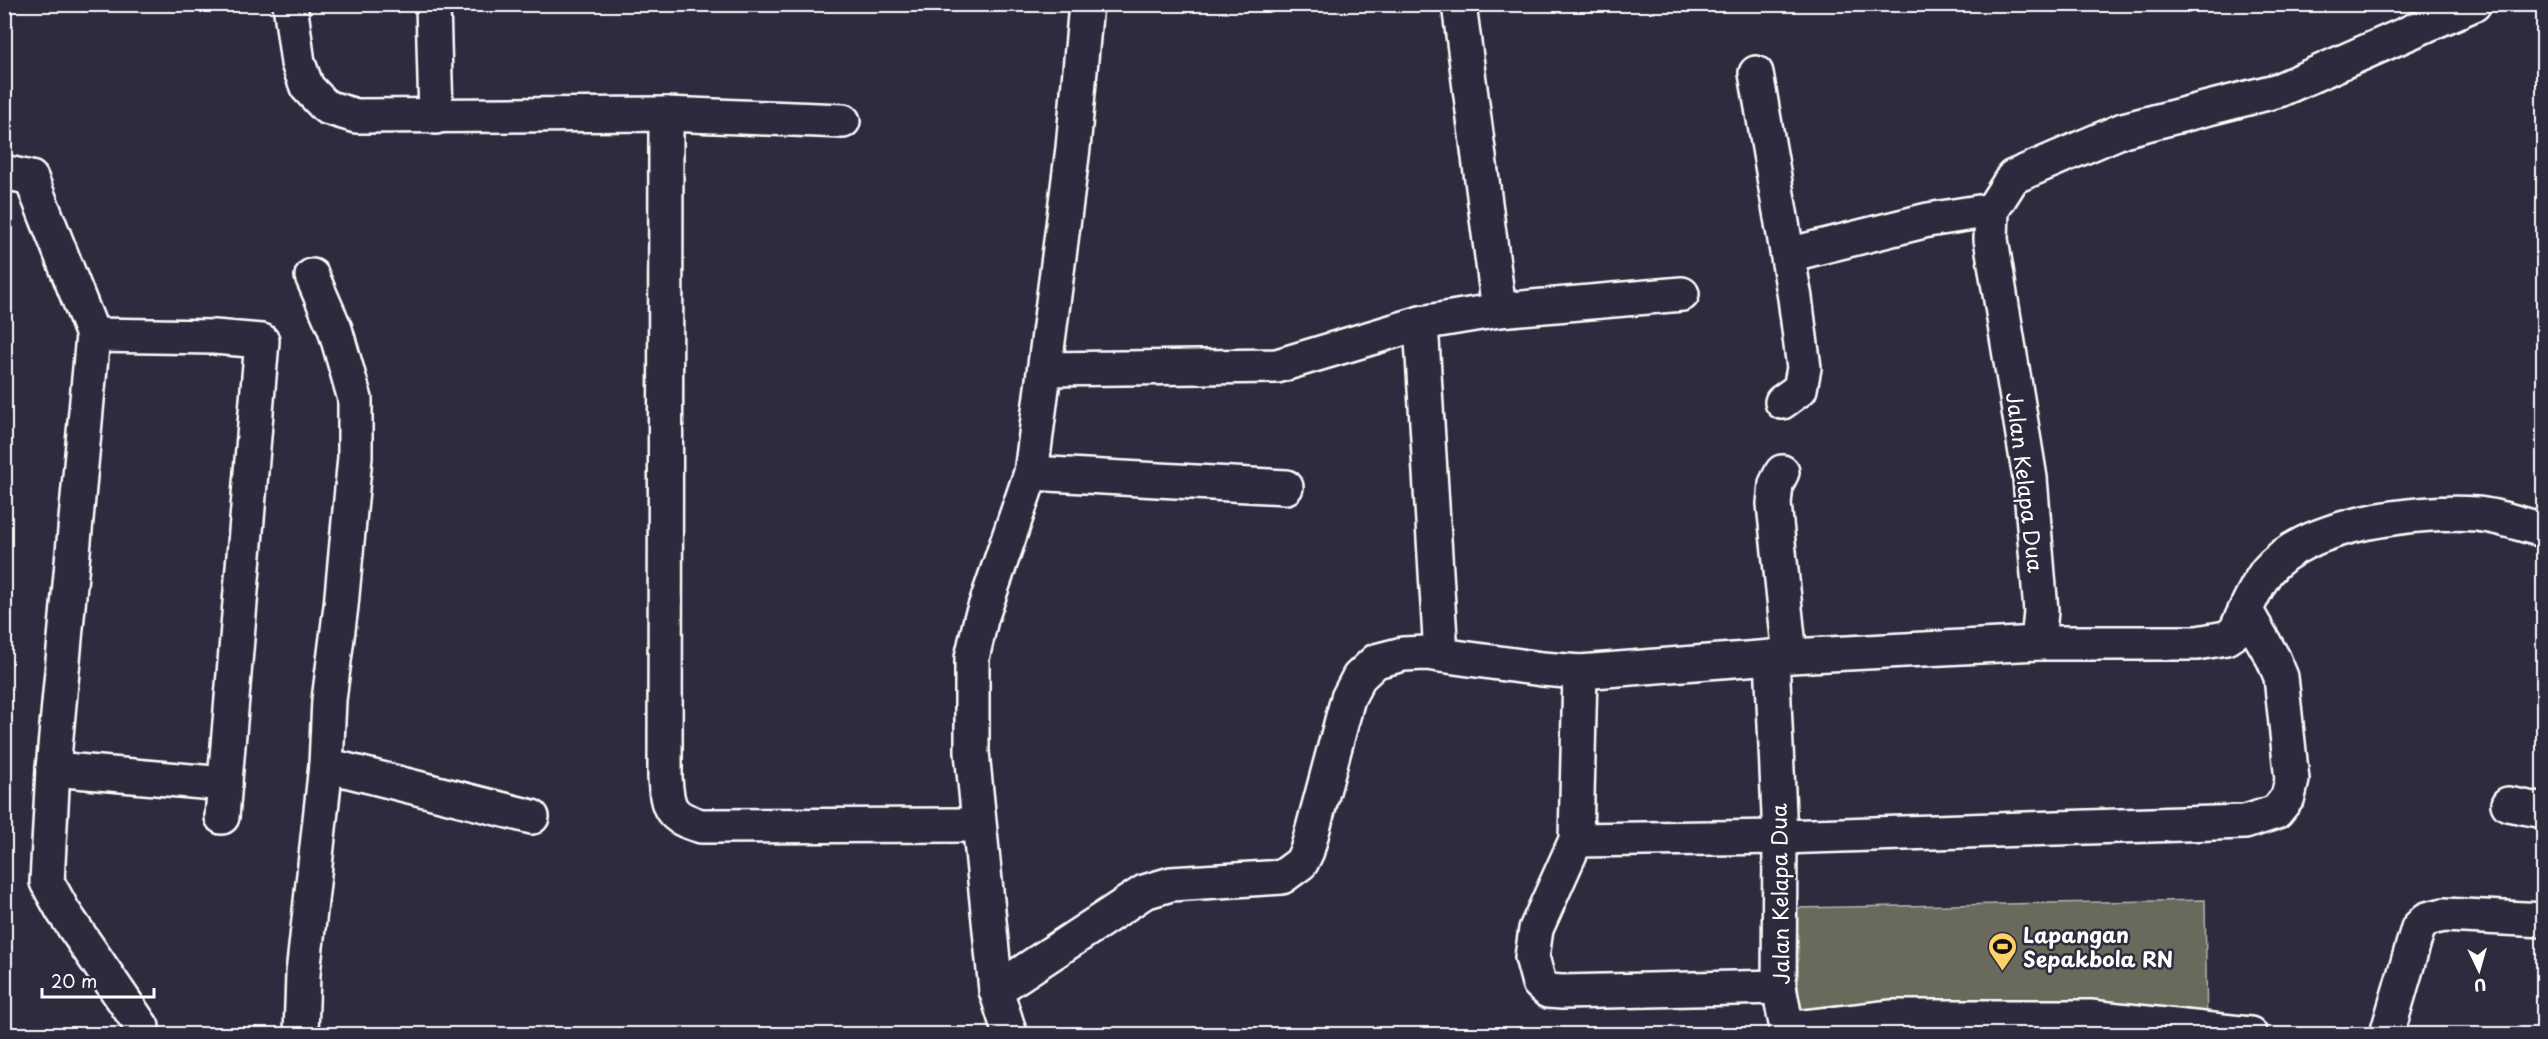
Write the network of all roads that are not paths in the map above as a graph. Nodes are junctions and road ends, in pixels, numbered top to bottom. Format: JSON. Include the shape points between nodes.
{"nodes":[{"id":1,"x":290,"y":4,"type":"edge"},
{"id":2,"x":433,"y":4,"type":"edge"},
{"id":3,"x":1086,"y":4,"type":"edge"},
{"id":4,"x":1459,"y":4,"type":"edge"},
{"id":5,"x":2474,"y":4,"type":"edge"},
{"id":6,"x":1756,"y":73,"type":"dead end"},
{"id":7,"x":666,"y":114,"type":"junction"},
{"id":8,"x":436,"y":117,"type":"junction"},
{"id":9,"x":843,"y":121,"type":"dead end"},
{"id":10,"x":4,"y":172,"type":"edge"},
{"id":11,"x":1992,"y":210,"type":"junction"},
{"id":12,"x":1788,"y":255,"type":"junction"},
{"id":13,"x":312,"y":276,"type":"dead end"},
{"id":14,"x":1682,"y":294,"type":"dead end"},
{"id":15,"x":1499,"y":310,"type":"junction"},
{"id":16,"x":1421,"y":323,"type":"junction"},
{"id":17,"x":93,"y":335,"type":"junction"},
{"id":18,"x":1046,"y":369,"type":"junction"},
{"id":19,"x":1782,"y":402,"type":"dead end"},
{"id":20,"x":1782,"y":472,"type":"dead end"},
{"id":21,"x":1032,"y":473,"type":"junction"},
{"id":22,"x":1286,"y":487,"type":"dead end"},
{"id":23,"x":2544,"y":530,"type":"edge"},
{"id":24,"x":2246,"y":611,"type":"junction"},
{"id":25,"x":2038,"y":644,"type":"junction"},
{"id":26,"x":1441,"y":655,"type":"junction"},
{"id":27,"x":1781,"y":657,"type":"junction"},
{"id":28,"x":1580,"y":672,"type":"junction"},
{"id":29,"x":326,"y":765,"type":"junction"},
{"id":30,"x":53,"y":769,"type":"junction"},
{"id":31,"x":225,"y":784,"type":"junction"},
{"id":32,"x":2508,"y":804,"type":"dead end"},
{"id":33,"x":2544,"y":811,"type":"edge"},
{"id":34,"x":222,"y":817,"type":"dead end"},
{"id":35,"x":531,"y":817,"type":"dead end"},
{"id":36,"x":977,"y":825,"type":"junction"},
{"id":37,"x":1780,"y":837,"type":"junction"},
{"id":38,"x":1576,"y":840,"type":"junction"},
{"id":39,"x":2544,"y":920,"type":"edge"},
{"id":40,"x":1779,"y":987,"type":"junction"},
{"id":41,"x":996,"y":990,"type":"junction"},
{"id":42,"x":142,"y":1028,"type":"dead end"},
{"id":43,"x":1787,"y":1032,"type":"edge"},
{"id":44,"x":301,"y":1035,"type":"edge"},
{"id":45,"x":1010,"y":1035,"type":"edge"},
{"id":46,"x":2250,"y":1035,"type":"edge"},
{"id":47,"x":2387,"y":1035,"type":"edge"}],
"edges":[{"from":1,"to":8,"type":"street","via":[[298,63],[307,87],[326,107],[356,116]]},
{"from":2,"to":8,"type":"street"},
{"from":3,"to":18,"type":"street"},
{"from":4,"to":15,"type":"street"},
{"from":5,"to":11,"type":"street","via":[[2279,90],[2123,130],[2051,160],[2013,177]]},
{"from":6,"to":12,"type":"street"},
{"from":7,"to":8,"type":"street"},
{"from":7,"to":9,"type":"street"},
{"from":7,"to":36,"type":"street","via":[[665,777],[671,812],[681,821],[701,826]]},
{"from":10,"to":17,"type":"street","via":[[31,178]]},
{"from":11,"to":12,"type":"street","via":[[1928,220]]},
{"from":11,"to":25,"type":"street","name":"Jalan Kelapa Dua","via":[[1993,255],[2030,478],[2041,611]]},
{"from":12,"to":19,"type":"street","via":[[1804,378],[1800,389]]},
{"from":13,"to":29,"type":"street","via":[[335,329],[355,399],[352,488],[329,700]]},
{"from":14,"to":15,"type":"street"},
{"from":15,"to":16,"type":"street"},
{"from":16,"to":18,"type":"street","via":[[1276,366]]},
{"from":16,"to":26,"type":"street"},
{"from":17,"to":30,"type":"street"},
{"from":17,"to":31,"type":"street","via":[[262,341]]},
{"from":18,"to":21,"type":"street"},
{"from":20,"to":27,"type":"street","name":"Jalan Kelapa Dua","via":[[1774,504]]},
{"from":21,"to":22,"type":"street"},
{"from":21,"to":36,"type":"street","via":[[981,619],[972,658]]},
{"from":23,"to":24,"type":"street","via":[[2479,514],[2427,513],[2341,529],[2300,544],[2267,572]]},
{"from":24,"to":25,"type":"street","via":[[2235,632],[2226,638],[2197,643]]},
{"from":24,"to":37,"type":"street","via":[[2281,677],[2292,780],[2288,797],[2276,812],[2245,822]]},
{"from":25,"to":27,"type":"street"},
{"from":26,"to":28,"type":"street"},
{"from":26,"to":41,"type":"street","via":[[1403,654],[1376,662],[1359,677],[1348,698],[1307,851],[1292,872],[1282,877],[1171,885],[1144,892]]},
{"from":27,"to":28,"type":"street"},
{"from":27,"to":37,"type":"street","name":"Jalan Kelapa Dua"},
{"from":28,"to":38,"type":"street"},
{"from":29,"to":35,"type":"street"},
{"from":29,"to":44,"type":"street","via":[[303,974]]},
{"from":30,"to":31,"type":"street"},
{"from":30,"to":42,"type":"street","via":[[47,882]]},
{"from":31,"to":34,"type":"street"},
{"from":32,"to":33,"type":"street"},
{"from":36,"to":41,"type":"street"},
{"from":37,"to":38,"type":"street"},
{"from":37,"to":40,"type":"street","name":"Jalan Kelapa Dua"},
{"from":38,"to":40,"type":"street","via":[[1536,929],[1532,957],[1539,983],[1548,990]]},
{"from":39,"to":47,"type":"street","via":[[2444,915],[2427,919],[2418,928]]},
{"from":40,"to":43,"type":"street","name":"Jalan Kelapa Dua"},
{"from":41,"to":45,"type":"street"},
{"from":43,"to":46,"type":"street","via":[[1892,1017],[2090,1017]]}]}
